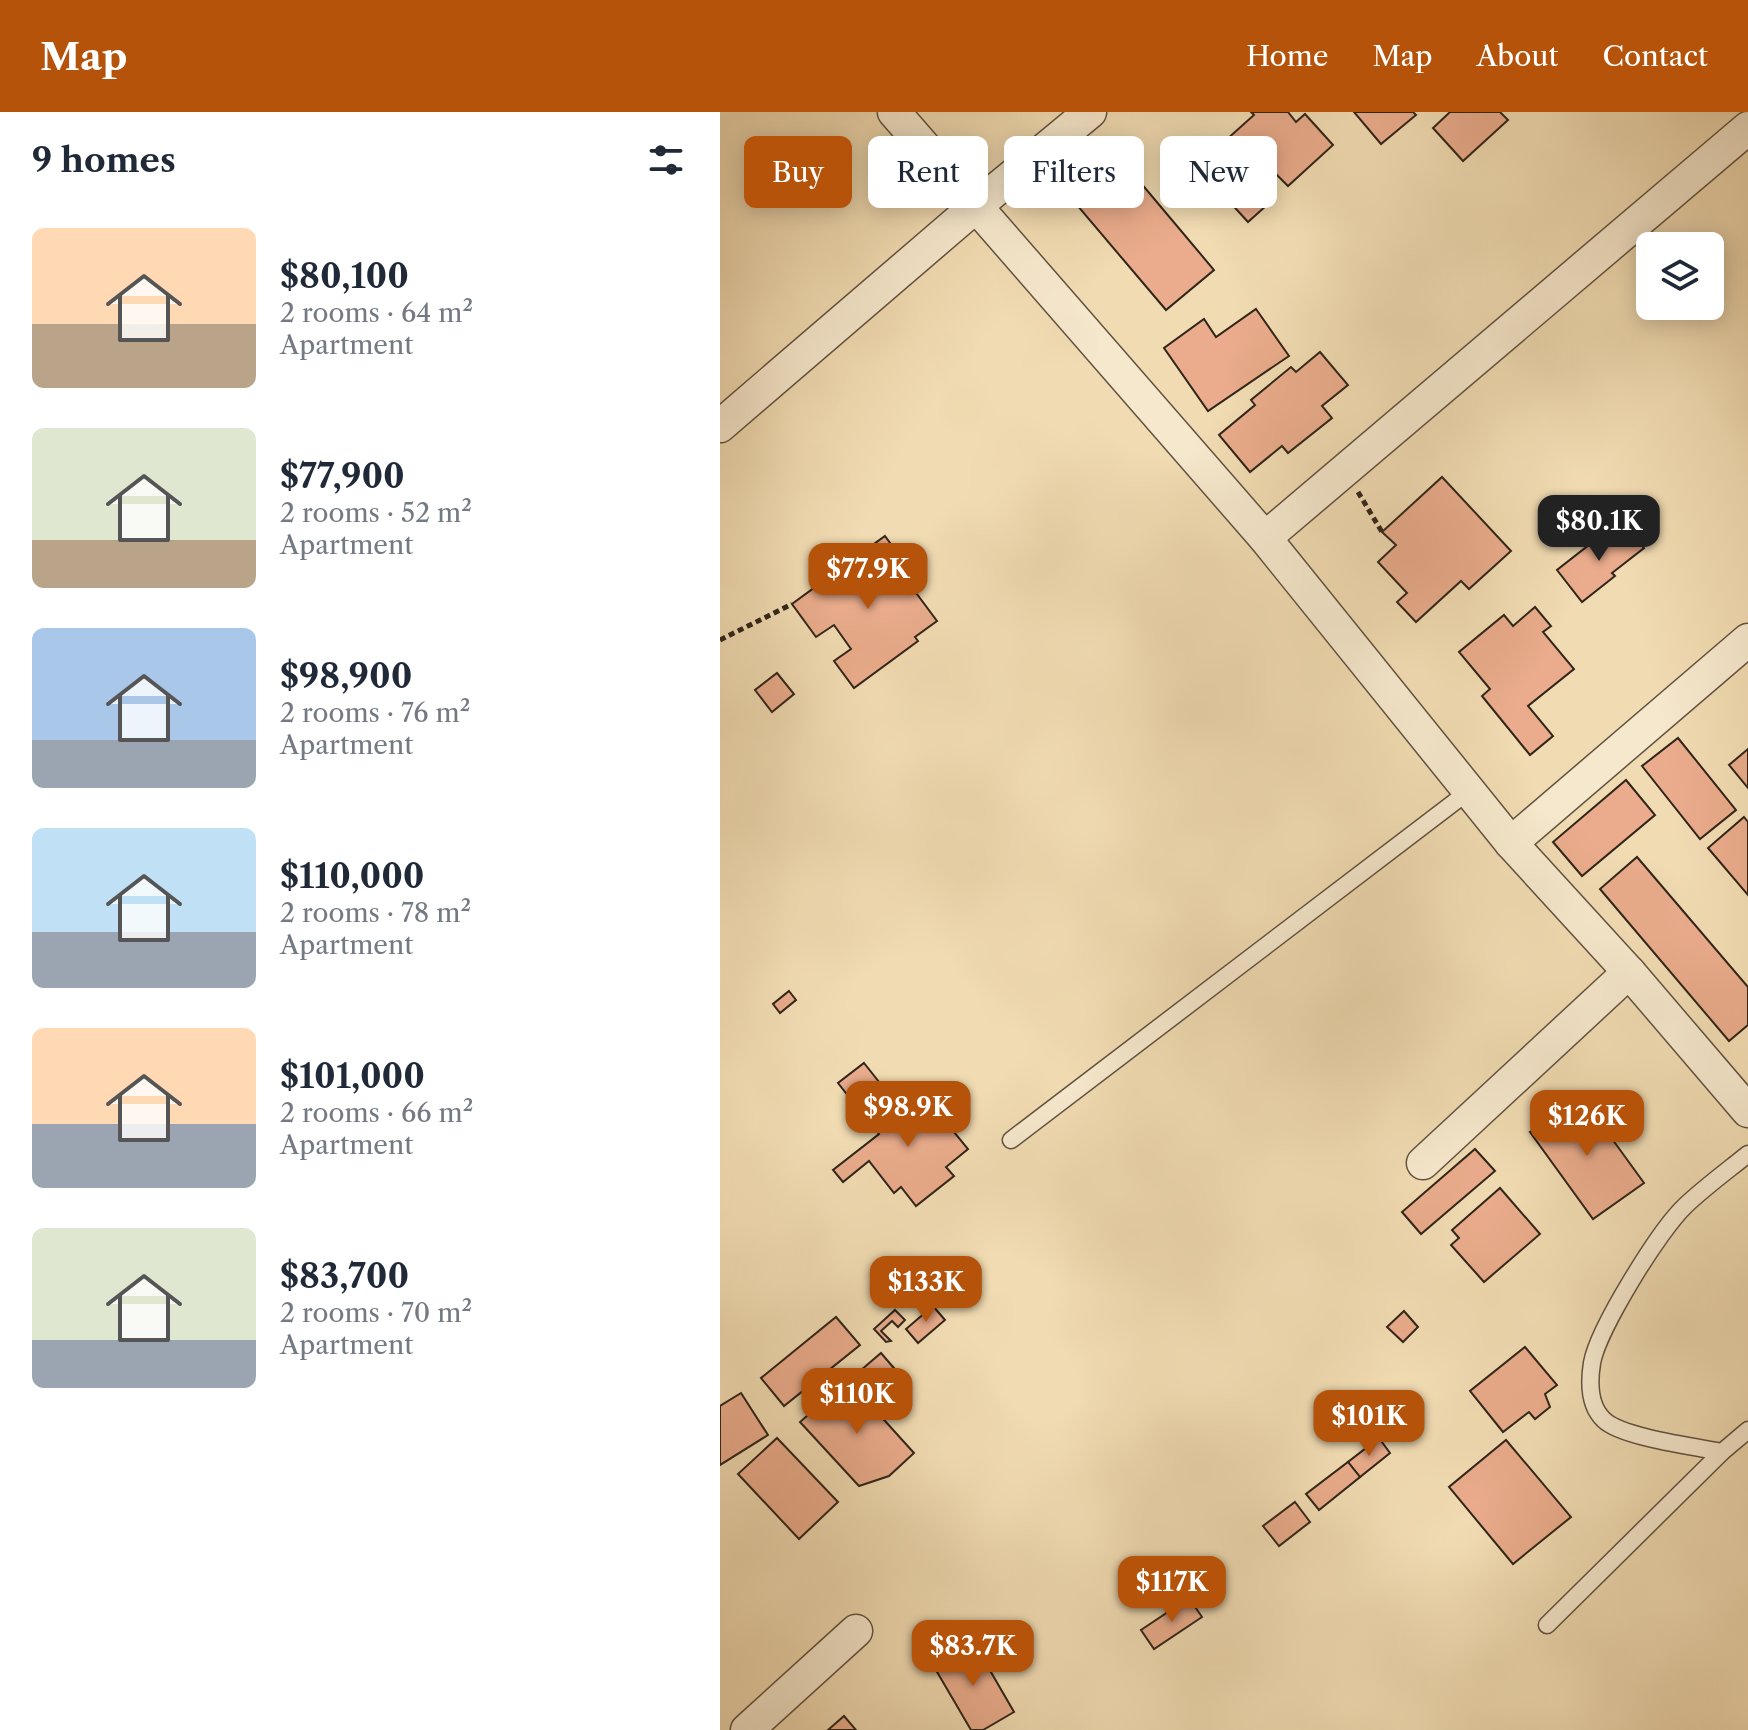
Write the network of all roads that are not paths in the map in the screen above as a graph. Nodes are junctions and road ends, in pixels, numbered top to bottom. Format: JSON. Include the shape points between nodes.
{"nodes":[{"id":1,"x":894,"y":112,"type":"edge"},
{"id":2,"x":1090,"y":112,"type":"edge"},
{"id":3,"x":1748,"y":128,"type":"edge"},
{"id":4,"x":914,"y":136,"type":"edge"},
{"id":5,"x":988,"y":196,"type":"edge"},
{"id":6,"x":974,"y":208,"type":"edge"},
{"id":7,"x":976,"y":208,"type":"edge"},
{"id":8,"x":720,"y":426,"type":"edge"},
{"id":9,"x":1265,"y":538,"type":"junction"},
{"id":10,"x":1748,"y":640,"type":"edge"},
{"id":11,"x":1469,"y":791,"type":"junction"},
{"id":12,"x":1511,"y":843,"type":"junction"},
{"id":13,"x":1629,"y":972,"type":"junction"},
{"id":14,"x":1748,"y":1111,"type":"edge"},
{"id":15,"x":1011,"y":1140,"type":"dead end"},
{"id":16,"x":1748,"y":1154,"type":"edge"},
{"id":17,"x":1423,"y":1163,"type":"dead end"},
{"id":18,"x":1748,"y":1430,"type":"edge"},
{"id":19,"x":1722,"y":1452,"type":"junction"},
{"id":20,"x":1547,"y":1625,"type":"dead end"},
{"id":21,"x":856,"y":1631,"type":"dead end"},
{"id":22,"x":747,"y":1730,"type":"edge"}],
"edges":[{"from":1,"to":4,"type":"street"},
{"from":2,"to":5,"type":"street"},
{"from":3,"to":9,"type":"street"},
{"from":6,"to":8,"type":"street"},
{"from":7,"to":9,"type":"street"},
{"from":9,"to":11,"type":"street"},
{"from":10,"to":12,"type":"street"},
{"from":11,"to":12,"type":"street"},
{"from":11,"to":15,"type":"lane"},
{"from":12,"to":13,"type":"street"},
{"from":13,"to":14,"type":"street"},
{"from":13,"to":17,"type":"street"},
{"from":16,"to":19,"type":"lane","via":[[1663,1231],[1592,1360],[1594,1409],[1606,1423]]},
{"from":18,"to":19,"type":"lane"},
{"from":19,"to":20,"type":"lane"},
{"from":21,"to":22,"type":"street"}]}
